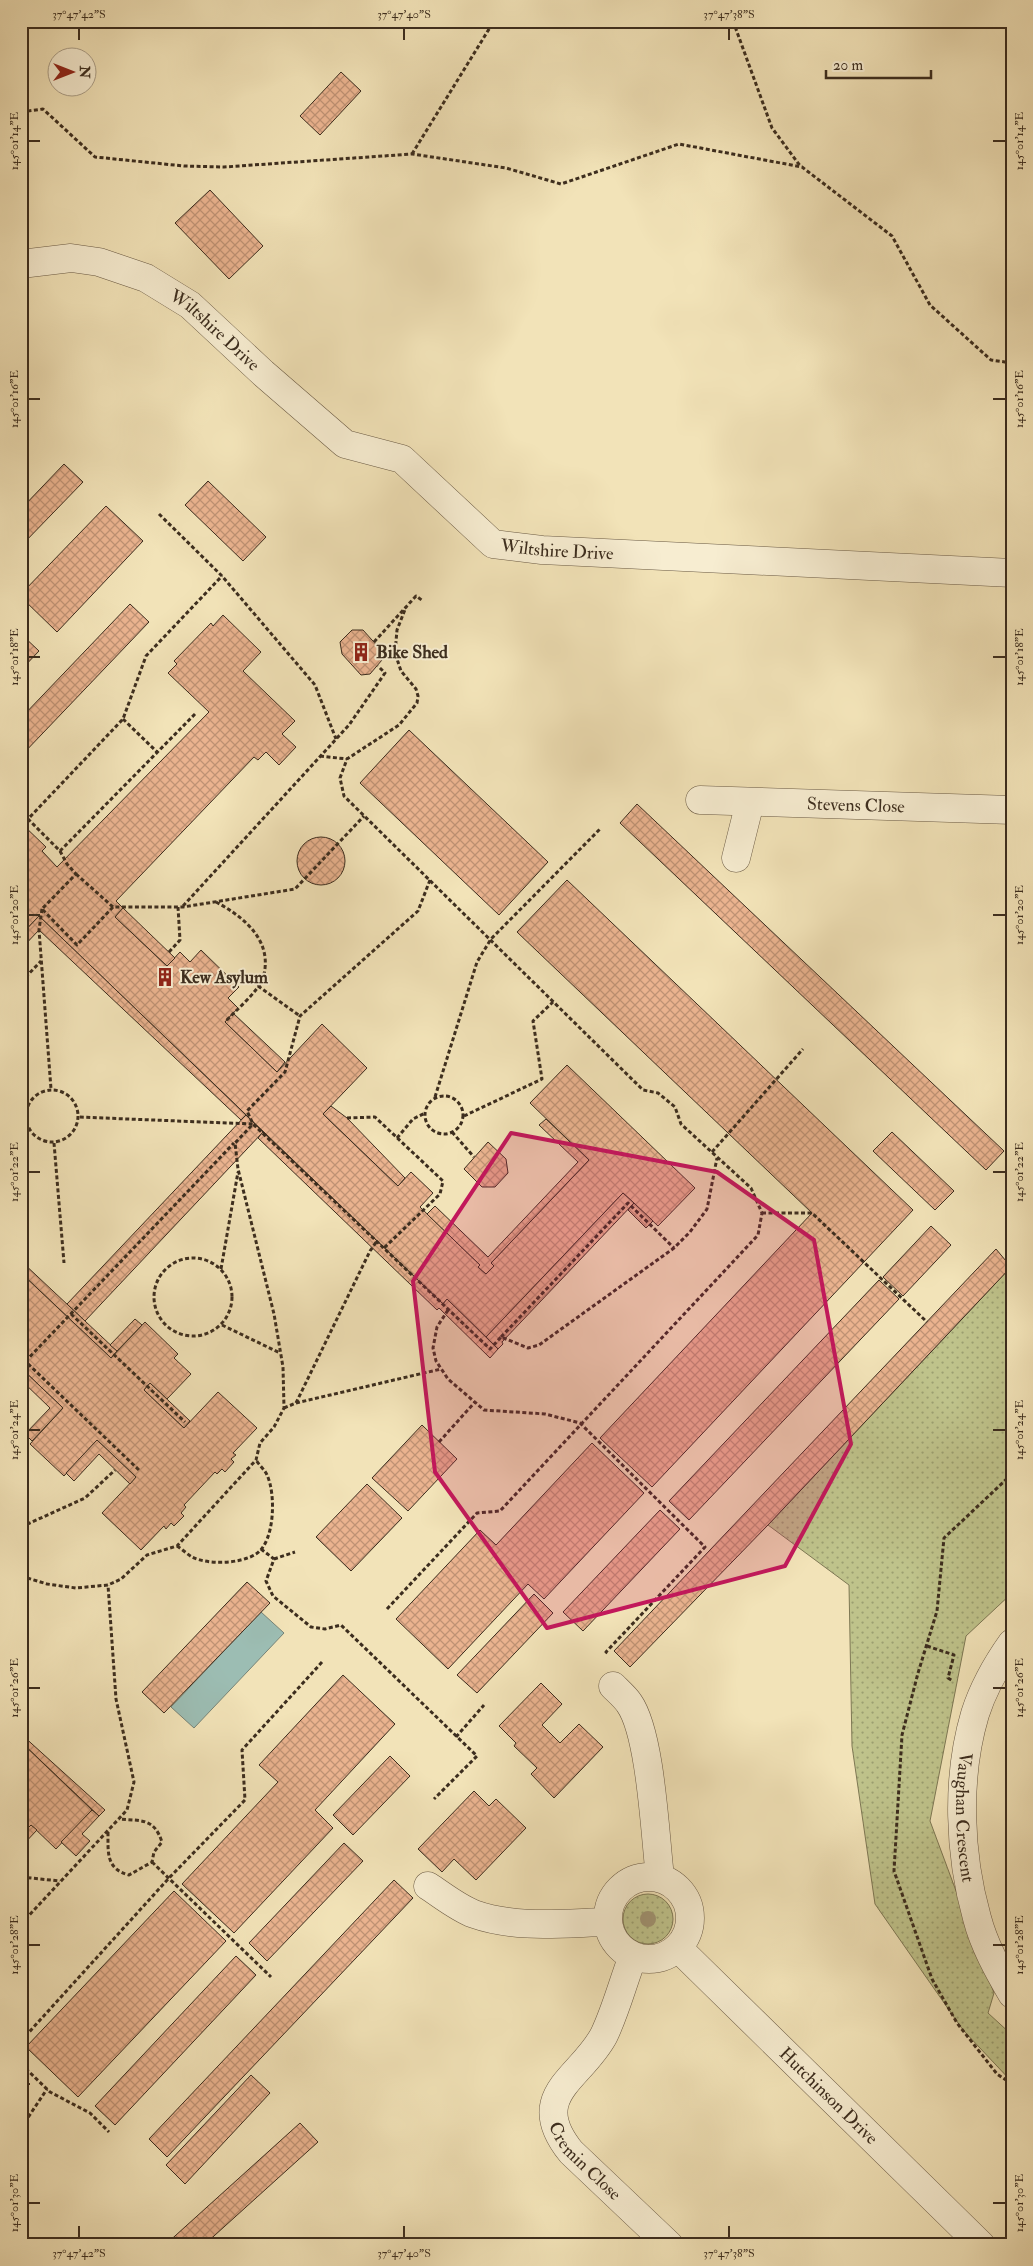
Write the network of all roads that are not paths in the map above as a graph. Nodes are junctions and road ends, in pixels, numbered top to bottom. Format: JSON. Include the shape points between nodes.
{"nodes":[{"id":1,"x":21,"y":264,"type":"edge"},
{"id":2,"x":1012,"y":573,"type":"edge"},
{"id":3,"x":700,"y":800,"type":"dead end"},
{"id":4,"x":750,"y":802,"type":"junction"},
{"id":5,"x":1012,"y":810,"type":"edge"},
{"id":6,"x":736,"y":858,"type":"dead end"},
{"id":7,"x":1012,"y":1643,"type":"edge"},
{"id":8,"x":613,"y":1686,"type":"dead end"},
{"id":9,"x":660,"y":1878,"type":"junction"},
{"id":10,"x":428,"y":1886,"type":"dead end"},
{"id":11,"x":608,"y":1922,"type":"junction"},
{"id":12,"x":678,"y":1948,"type":"junction"},
{"id":13,"x":633,"y":1956,"type":"junction"},
{"id":14,"x":1012,"y":1994,"type":"edge"},
{"id":15,"x":669,"y":2245,"type":"edge"},
{"id":16,"x":980,"y":2245,"type":"edge"}],
"edges":[{"from":1,"to":2,"type":"street","name":"Wiltshire Drive","via":[[71,258],[99,262],[146,278],[190,305],[345,444],[402,459],[493,544],[542,550]]},
{"from":3,"to":4,"type":"street","name":"Stevens Close"},
{"from":4,"to":5,"type":"street","name":"Stevens Close"},
{"from":4,"to":6,"type":"street"},
{"from":7,"to":14,"type":"street","name":"Vaughan Crescent","via":[[990,1678],[976,1712],[964,1774],[969,1886],[988,1948]]},
{"from":8,"to":9,"type":"street","via":[[630,1703],[639,1724],[646,1754]]},
{"from":9,"to":11,"type":"street","via":[[639,1877],[620,1888],[609,1907]]},
{"from":9,"to":12,"type":"street","via":[[679,1888],[687,1900],[690,1914],[688,1933]]},
{"from":10,"to":11,"type":"street","via":[[472,1914],[496,1920],[531,1924]]},
{"from":11,"to":13,"type":"street","via":[[616,1942]]},
{"from":12,"to":13,"type":"street","via":[[655,1959]]},
{"from":12,"to":16,"type":"street","name":"Hutchinson Drive"},
{"from":13,"to":15,"type":"street","name":"Cremin Close","via":[[604,2035],[594,2052],[559,2090],[554,2109],[555,2127],[571,2152]]}]}
